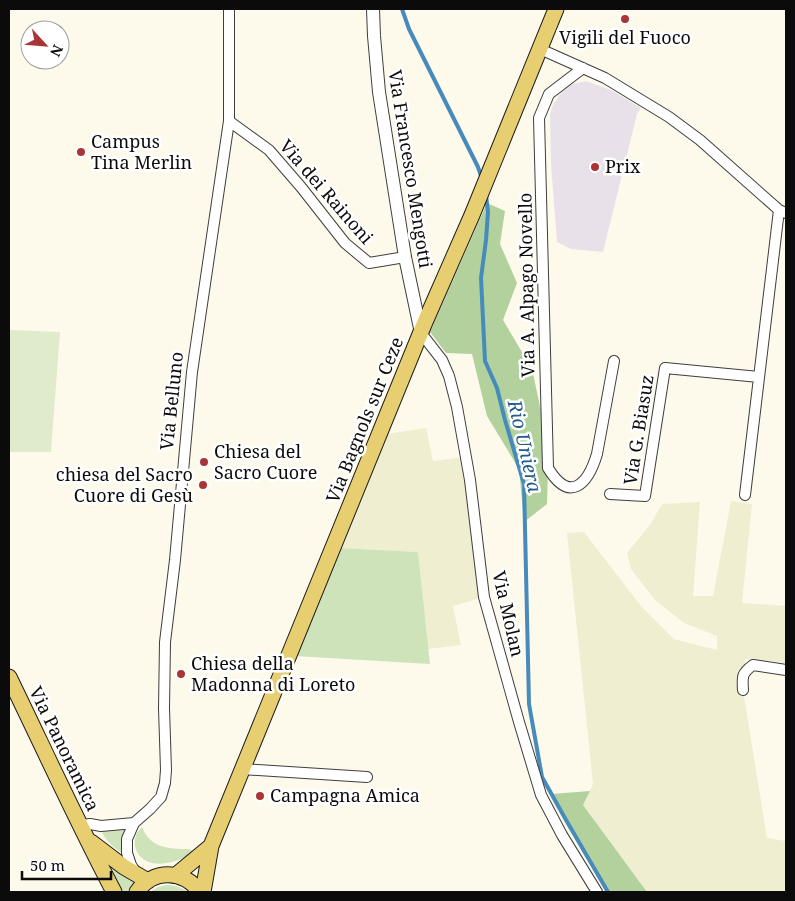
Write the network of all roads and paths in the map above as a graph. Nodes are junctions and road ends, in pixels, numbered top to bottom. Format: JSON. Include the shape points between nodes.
{"nodes":[{"id":1,"x":229,"y":9,"type":"edge"},
{"id":2,"x":373,"y":9,"type":"edge"},
{"id":3,"x":556,"y":9,"type":"edge"},
{"id":4,"x":540,"y":49,"type":"junction"},
{"id":5,"x":583,"y":68,"type":"junction"},
{"id":6,"x":230,"y":121,"type":"junction"},
{"id":7,"x":782,"y":212,"type":"edge"},
{"id":8,"x":405,"y":257,"type":"junction"},
{"id":9,"x":421,"y":333,"type":"junction"},
{"id":10,"x":614,"y":361,"type":"dead end"},
{"id":11,"x":759,"y":377,"type":"junction"},
{"id":12,"x":610,"y":494,"type":"dead end"},
{"id":13,"x":745,"y":495,"type":"dead end"},
{"id":14,"x":786,"y":670,"type":"edge"},
{"id":15,"x":9,"y":677,"type":"edge"},
{"id":16,"x":743,"y":690,"type":"dead end"},
{"id":17,"x":242,"y":769,"type":"junction"},
{"id":18,"x":367,"y":776,"type":"dead end"},
{"id":19,"x":134,"y":823,"type":"junction"},
{"id":20,"x":83,"y":831,"type":"junction"},
{"id":21,"x":211,"y":846,"type":"junction"},
{"id":22,"x":176,"y":875,"type":"junction"},
{"id":23,"x":142,"y":878,"type":"junction"},
{"id":24,"x":114,"y":892,"type":"edge"},
{"id":25,"x":136,"y":892,"type":"edge"},
{"id":26,"x":202,"y":892,"type":"edge"},
{"id":27,"x":597,"y":892,"type":"edge"}],
"edges":[{"from":1,"to":6,"type":"street","name":"Via Belluno"},
{"from":2,"to":8,"type":"street","name":"Via Francesco Mengotti","via":[[379,92]]},
{"from":3,"to":4,"type":"main road","name":"Via Bagnols sur Ceze"},
{"from":4,"to":5,"type":"street"},
{"from":4,"to":9,"type":"main road","name":"Via Bagnols sur Ceze"},
{"from":5,"to":7,"type":"street","via":[[669,117]]},
{"from":5,"to":10,"type":"street","name":"Via A. Alpago Novello","via":[[549,94],[539,118],[548,468],[553,477],[569,488],[576,488],[593,466]]},
{"from":6,"to":8,"type":"street","name":"Via dei Rainoni","via":[[269,150],[345,243],[369,264]]},
{"from":6,"to":19,"type":"street","name":"Via Belluno","via":[[192,372],[166,642],[166,770],[161,796]]},
{"from":7,"to":11,"type":"street"},
{"from":8,"to":9,"type":"street","name":"Via Francesco Mengotti"},
{"from":9,"to":17,"type":"main road","name":"Via Bagnols sur Ceze"},
{"from":9,"to":27,"type":"street","name":"Via Molan","via":[[442,360],[455,399],[470,480],[484,597],[541,795]]},
{"from":11,"to":12,"type":"street","name":"Via G. Biasuz","via":[[665,368],[645,496]]},
{"from":11,"to":13,"type":"street"},
{"from":14,"to":16,"type":"street","via":[[753,665],[744,672]]},
{"from":15,"to":20,"type":"main road","name":"Via Panoramica"},
{"from":17,"to":18,"type":"street"},
{"from":17,"to":21,"type":"main road","name":"Via Bagnols sur Ceze"},
{"from":19,"to":20,"type":"street","via":[[90,824]]},
{"from":19,"to":23,"type":"street","via":[[127,839],[127,853],[131,865]]},
{"from":20,"to":23,"type":"main road","name":"Via Panoramica","via":[[112,859]]},
{"from":20,"to":24,"type":"main road","name":"Via Panoramica"},
{"from":21,"to":22,"type":"main road","name":"Via Bagnols sur Ceze"},
{"from":21,"to":26,"type":"main road","name":"Via Bagnols sur Ceze"},
{"from":22,"to":23,"type":"main road"},
{"from":22,"to":26,"type":"main road","via":[[187,879]]},
{"from":23,"to":25,"type":"main road"}]}
